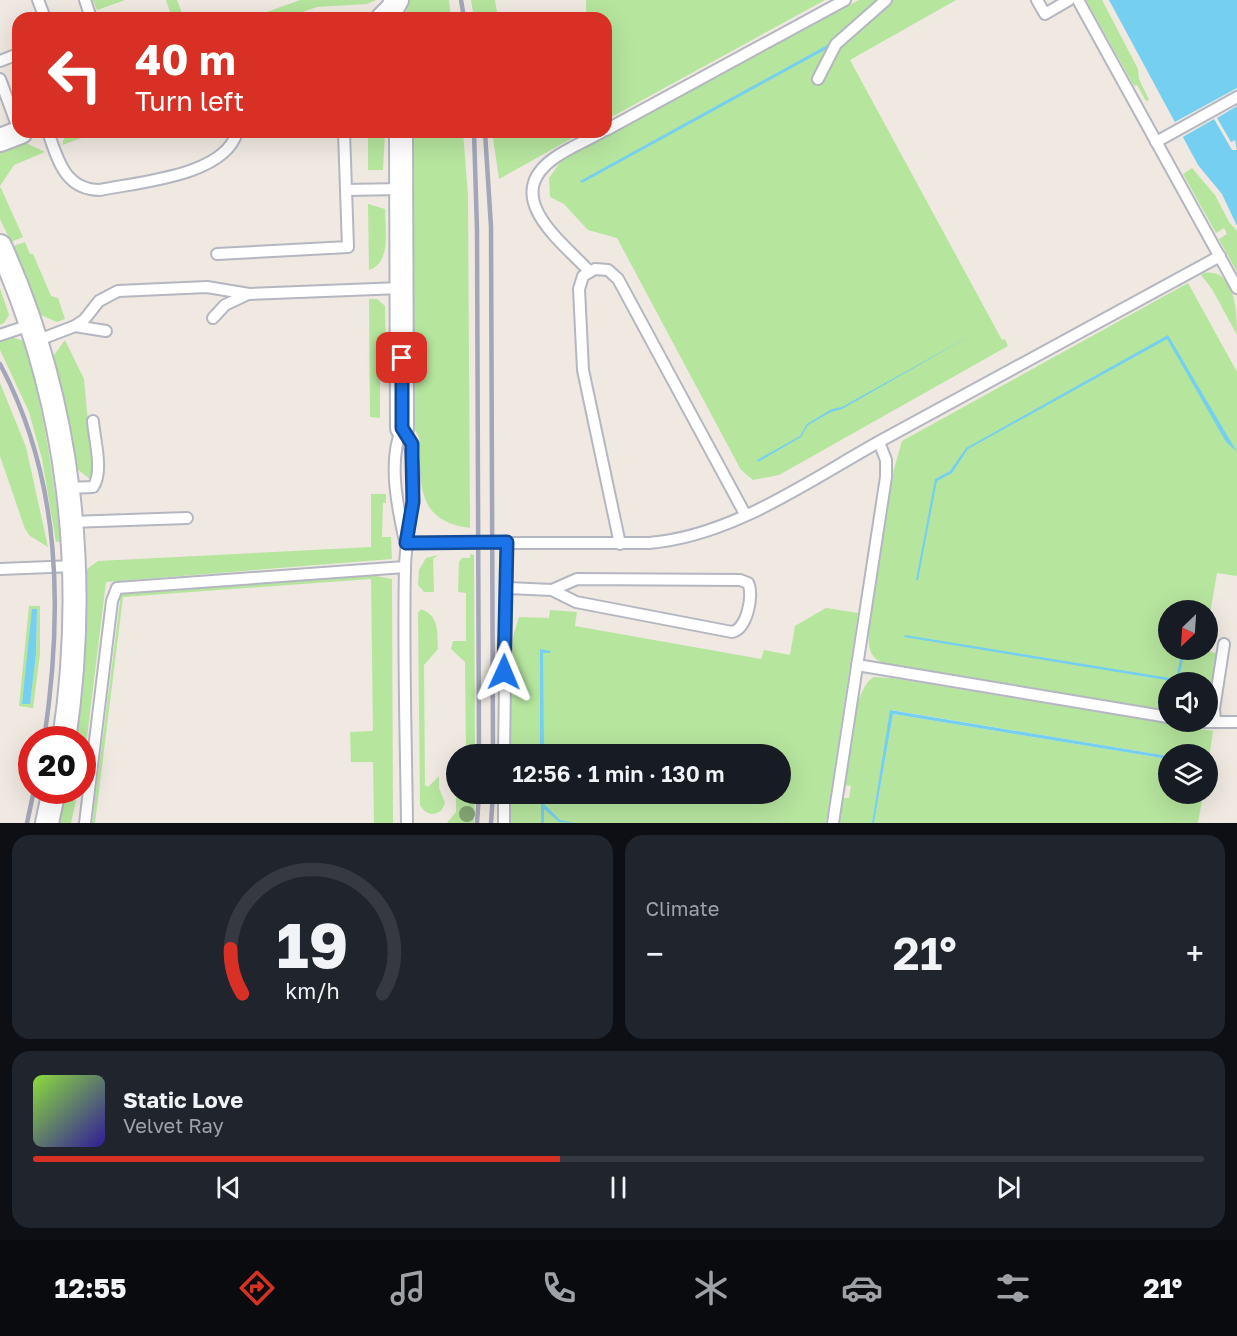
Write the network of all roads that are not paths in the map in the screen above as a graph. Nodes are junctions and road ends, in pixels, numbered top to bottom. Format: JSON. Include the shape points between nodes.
{"nodes":[{"id":1,"x":845,"y":0,"type":"edge"},
{"id":2,"x":886,"y":0,"type":"edge"},
{"id":3,"x":1037,"y":0,"type":"edge"},
{"id":4,"x":1069,"y":0,"type":"edge"},
{"id":5,"x":1078,"y":0,"type":"edge"},
{"id":6,"x":0,"y":79,"type":"edge"},
{"id":7,"x":818,"y":79,"type":"dead end"},
{"id":8,"x":1237,"y":98,"type":"edge"},
{"id":9,"x":12,"y":112,"type":"edge"},
{"id":10,"x":612,"y":127,"type":"edge"},
{"id":11,"x":51,"y":138,"type":"edge"},
{"id":12,"x":234,"y":138,"type":"edge"},
{"id":13,"x":344,"y":138,"type":"edge"},
{"id":14,"x":401,"y":138,"type":"edge"},
{"id":15,"x":592,"y":138,"type":"edge"},
{"id":16,"x":1156,"y":142,"type":"junction"},
{"id":17,"x":401,"y":189,"type":"junction"},
{"id":18,"x":346,"y":190,"type":"junction"},
{"id":19,"x":0,"y":246,"type":"edge"},
{"id":20,"x":217,"y":254,"type":"dead end"},
{"id":21,"x":1220,"y":256,"type":"junction"},
{"id":22,"x":589,"y":272,"type":"junction"},
{"id":23,"x":401,"y":288,"type":"junction"},
{"id":24,"x":1237,"y":288,"type":"edge"},
{"id":25,"x":249,"y":294,"type":"junction"},
{"id":26,"x":213,"y":318,"type":"dead end"},
{"id":27,"x":75,"y":326,"type":"junction"},
{"id":28,"x":106,"y":331,"type":"dead end"},
{"id":29,"x":33,"y":333,"type":"junction"},
{"id":30,"x":0,"y":335,"type":"edge"},
{"id":31,"x":93,"y":421,"type":"dead end"},
{"id":32,"x":402,"y":428,"type":"junction"},
{"id":33,"x":879,"y":442,"type":"junction"},
{"id":34,"x":67,"y":488,"type":"junction"},
{"id":35,"x":745,"y":514,"type":"junction"},
{"id":36,"x":187,"y":518,"type":"dead end"},
{"id":37,"x":70,"y":522,"type":"junction"},
{"id":38,"x":507,"y":542,"type":"junction"},
{"id":39,"x":406,"y":543,"type":"junction"},
{"id":40,"x":620,"y":544,"type":"junction"},
{"id":41,"x":75,"y":566,"type":"junction"},
{"id":42,"x":405,"y":567,"type":"junction"},
{"id":43,"x":0,"y":569,"type":"edge"},
{"id":44,"x":507,"y":588,"type":"junction"},
{"id":45,"x":552,"y":590,"type":"junction"},
{"id":46,"x":1224,"y":644,"type":"dead end"},
{"id":47,"x":856,"y":666,"type":"junction"},
{"id":48,"x":1218,"y":683,"type":"edge"},
{"id":49,"x":1158,"y":715,"type":"edge"},
{"id":50,"x":1234,"y":721,"type":"edge"},
{"id":51,"x":1218,"y":722,"type":"edge"},
{"id":52,"x":66,"y":726,"type":"edge"},
{"id":53,"x":504,"y":744,"type":"edge"},
{"id":54,"x":51,"y":804,"type":"edge"},
{"id":55,"x":504,"y":804,"type":"edge"},
{"id":56,"x":47,"y":823,"type":"edge"},
{"id":57,"x":85,"y":823,"type":"edge"},
{"id":58,"x":406,"y":823,"type":"edge"},
{"id":59,"x":504,"y":823,"type":"edge"},
{"id":60,"x":833,"y":823,"type":"edge"}],
"edges":[{"from":1,"to":10,"type":"lane"},
{"from":2,"to":7,"type":"lane","via":[[836,44]]},
{"from":3,"to":4,"type":"lane","via":[[1045,14]]},
{"from":5,"to":16,"type":"lane"},
{"from":6,"to":9,"type":"lane"},
{"from":8,"to":16,"type":"lane"},
{"from":11,"to":12,"type":"lane","via":[[67,177],[82,188],[100,190],[211,164]]},
{"from":13,"to":18,"type":"lane"},
{"from":14,"to":17,"type":"street"},
{"from":15,"to":22,"type":"lane","via":[[548,163],[537,177],[532,196],[537,215]]},
{"from":16,"to":21,"type":"lane"},
{"from":17,"to":18,"type":"lane"},
{"from":17,"to":23,"type":"street"},
{"from":18,"to":20,"type":"lane","via":[[348,247]]},
{"from":19,"to":29,"type":"street"},
{"from":21,"to":24,"type":"lane"},
{"from":21,"to":33,"type":"lane"},
{"from":22,"to":35,"type":"lane","via":[[608,270],[618,279]]},
{"from":22,"to":40,"type":"lane","via":[[583,276],[579,289],[583,370]]},
{"from":23,"to":25,"type":"lane"},
{"from":23,"to":32,"type":"street"},
{"from":25,"to":26,"type":"lane","via":[[225,305]]},
{"from":25,"to":27,"type":"lane","via":[[207,286],[118,291],[99,301]]},
{"from":27,"to":28,"type":"lane"},
{"from":27,"to":29,"type":"lane"},
{"from":29,"to":30,"type":"lane"},
{"from":29,"to":34,"type":"street","via":[[55,412]]},
{"from":31,"to":34,"type":"lane","via":[[96,483],[93,487]]},
{"from":32,"to":39,"type":"lane","via":[[395,444],[397,504]]},
{"from":32,"to":39,"type":"lane","via":[[412,444],[413,502]]},
{"from":33,"to":35,"type":"lane"},
{"from":33,"to":47,"type":"lane","via":[[887,468]]},
{"from":34,"to":37,"type":"street"},
{"from":35,"to":40,"type":"lane","via":[[675,541]]},
{"from":36,"to":37,"type":"lane"},
{"from":37,"to":41,"type":"street"},
{"from":38,"to":39,"type":"lane"},
{"from":38,"to":40,"type":"lane"},
{"from":38,"to":44,"type":"lane"},
{"from":39,"to":42,"type":"lane"},
{"from":41,"to":43,"type":"lane"},
{"from":41,"to":52,"type":"street","via":[[75,641]]},
{"from":42,"to":57,"type":"lane","via":[[117,588],[112,601]]},
{"from":42,"to":58,"type":"lane"},
{"from":44,"to":45,"type":"lane"},
{"from":44,"to":53,"type":"lane"},
{"from":45,"to":45,"type":"lane","via":[[576,602],[732,632],[744,623],[750,589],[748,583],[740,580],[577,579]]},
{"from":46,"to":48,"type":"lane"},
{"from":47,"to":49,"type":"lane"},
{"from":47,"to":60,"type":"lane"},
{"from":50,"to":51,"type":"lane"},
{"from":54,"to":56,"type":"street"},
{"from":55,"to":59,"type":"lane"}]}
